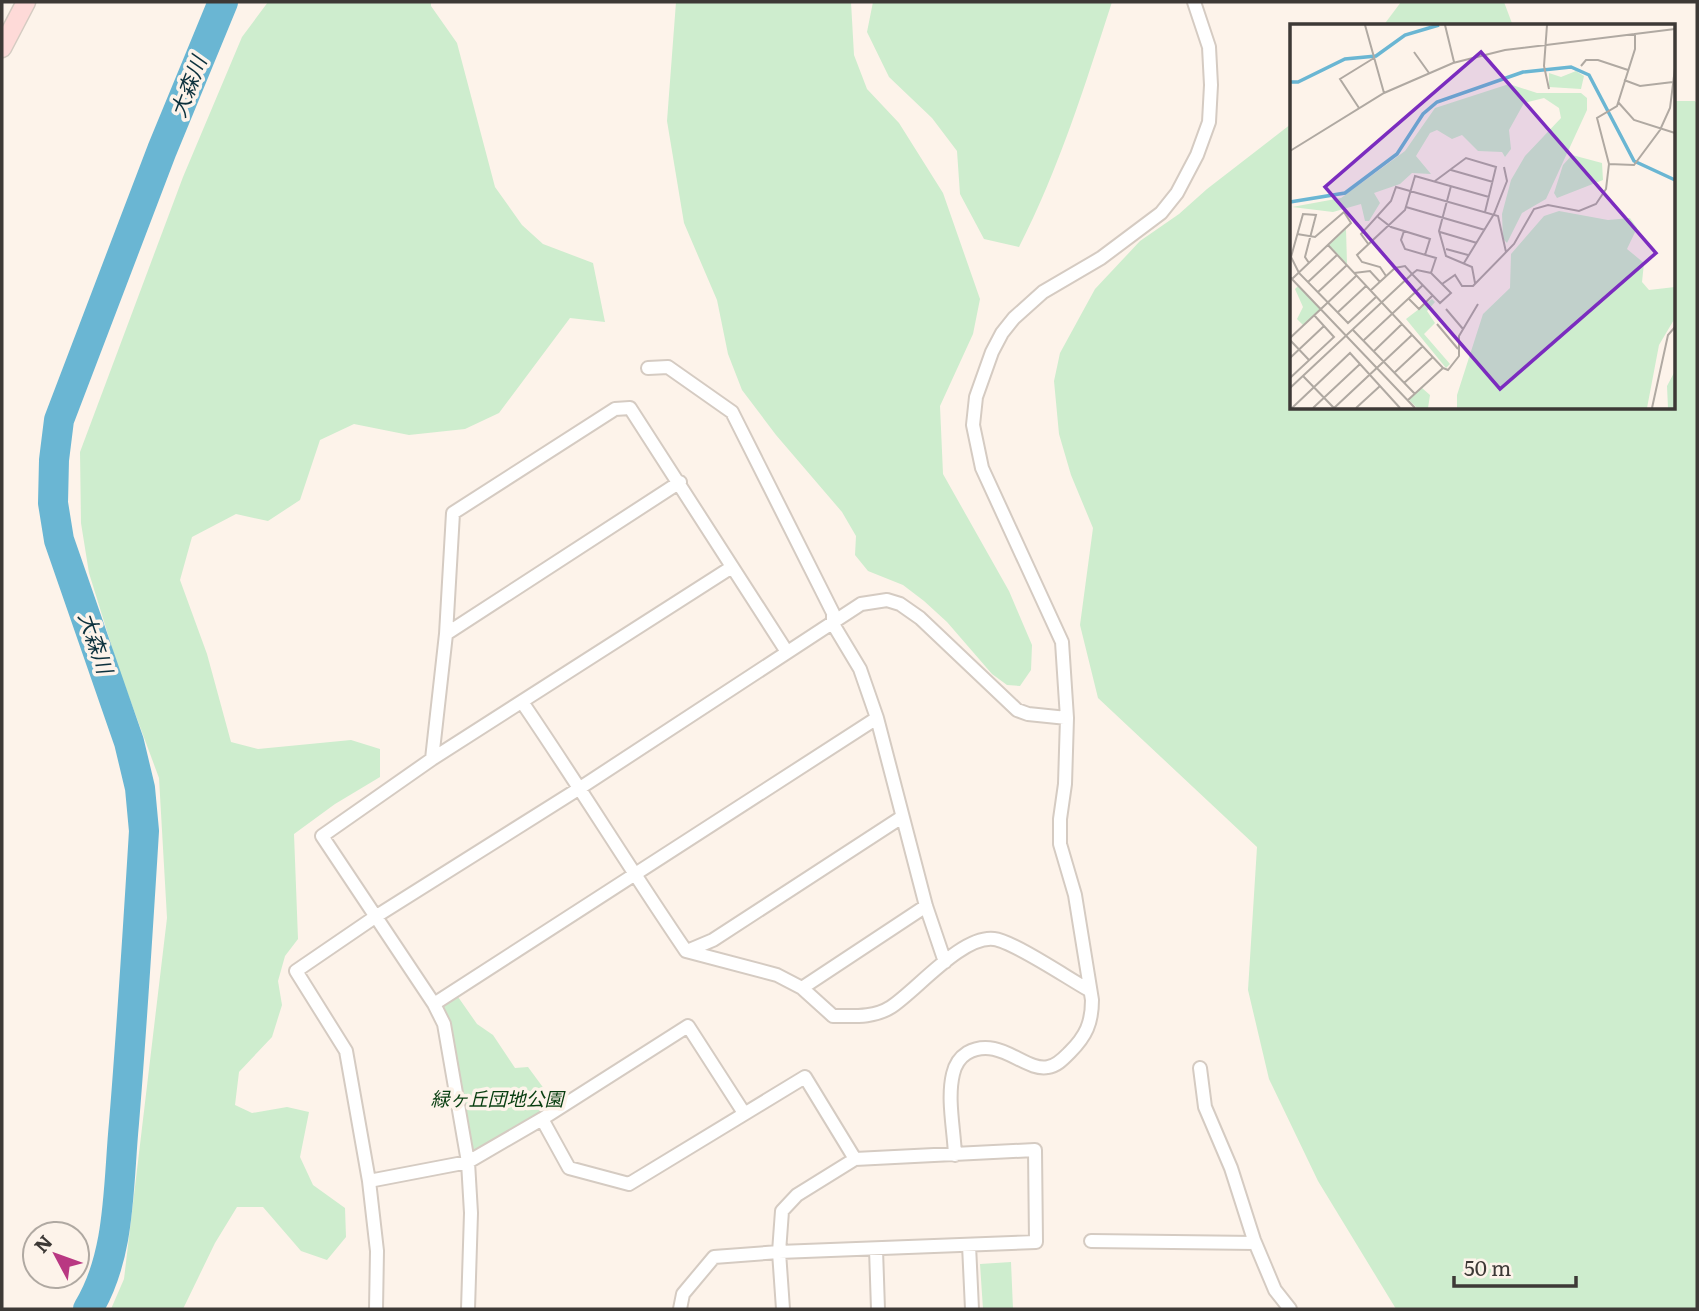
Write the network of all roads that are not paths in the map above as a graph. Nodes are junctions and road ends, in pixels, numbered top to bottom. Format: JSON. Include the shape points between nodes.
{"nodes":[{"id":1,"x":26,"y":2,"type":"edge"},
{"id":2,"x":1194,"y":2,"type":"edge"},
{"id":3,"x":2,"y":48,"type":"edge"},
{"id":4,"x":648,"y":368,"type":"dead end"},
{"id":5,"x":680,"y":482,"type":"junction"},
{"id":6,"x":732,"y":567,"type":"junction"},
{"id":7,"x":833,"y":624,"type":"junction"},
{"id":8,"x":446,"y":634,"type":"junction"},
{"id":9,"x":787,"y":652,"type":"junction"},
{"id":10,"x":522,"y":702,"type":"junction"},
{"id":11,"x":877,"y":718,"type":"junction"},
{"id":12,"x":1067,"y":718,"type":"junction"},
{"id":13,"x":432,"y":759,"type":"junction"},
{"id":14,"x":580,"y":788,"type":"junction"},
{"id":15,"x":902,"y":817,"type":"junction"},
{"id":16,"x":634,"y":876,"type":"junction"},
{"id":17,"x":926,"y":906,"type":"junction"},
{"id":18,"x":375,"y":917,"type":"junction"},
{"id":19,"x":686,"y":951,"type":"junction"},
{"id":20,"x":945,"y":961,"type":"junction"},
{"id":21,"x":802,"y":988,"type":"junction"},
{"id":22,"x":1089,"y":990,"type":"junction"},
{"id":23,"x":434,"y":1004,"type":"junction"},
{"id":24,"x":1200,"y":1068,"type":"dead end"},
{"id":25,"x":744,"y":1113,"type":"junction"},
{"id":26,"x":542,"y":1119,"type":"junction"},
{"id":27,"x":955,"y":1154,"type":"junction"},
{"id":28,"x":855,"y":1158,"type":"junction"},
{"id":29,"x":468,"y":1162,"type":"junction"},
{"id":30,"x":369,"y":1181,"type":"junction"},
{"id":31,"x":1091,"y":1241,"type":"dead end"},
{"id":32,"x":1255,"y":1243,"type":"junction"},
{"id":33,"x":969,"y":1245,"type":"junction"},
{"id":34,"x":876,"y":1249,"type":"junction"},
{"id":35,"x":779,"y":1252,"type":"junction"},
{"id":36,"x":376,"y":1309,"type":"edge"},
{"id":37,"x":468,"y":1309,"type":"edge"},
{"id":38,"x":680,"y":1309,"type":"edge"},
{"id":39,"x":783,"y":1309,"type":"edge"},
{"id":40,"x":878,"y":1309,"type":"edge"},
{"id":41,"x":972,"y":1309,"type":"edge"},
{"id":42,"x":1290,"y":1309,"type":"edge"}],
"edges":[{"from":1,"to":3,"type":"main road"},
{"from":2,"to":12,"type":"street","via":[[1209,47],[1209,122],[1177,193],[1141,229],[1043,292],[1014,318],[992,352],[976,397],[973,425],[982,468],[1062,642]]},
{"from":4,"to":7,"type":"street","via":[[668,367],[732,412],[833,612]]},
{"from":5,"to":6,"type":"street"},
{"from":5,"to":8,"type":"street"},
{"from":5,"to":8,"type":"street","via":[[630,408],[615,409],[453,513]]},
{"from":6,"to":9,"type":"street"},
{"from":6,"to":10,"type":"street"},
{"from":7,"to":9,"type":"street"},
{"from":7,"to":11,"type":"street","via":[[860,669]]},
{"from":7,"to":12,"type":"street","via":[[861,604],[887,600],[900,604],[1017,710]]},
{"from":8,"to":13,"type":"street"},
{"from":9,"to":14,"type":"street"},
{"from":10,"to":13,"type":"street"},
{"from":10,"to":14,"type":"street"},
{"from":11,"to":15,"type":"street"},
{"from":11,"to":16,"type":"street"},
{"from":12,"to":22,"type":"street","via":[[1060,844],[1075,895]]},
{"from":13,"to":18,"type":"street","via":[[323,836]]},
{"from":14,"to":16,"type":"street"},
{"from":14,"to":18,"type":"street"},
{"from":15,"to":17,"type":"street"},
{"from":15,"to":19,"type":"street","via":[[713,940]]},
{"from":16,"to":19,"type":"street"},
{"from":16,"to":23,"type":"street"},
{"from":17,"to":20,"type":"street"},
{"from":17,"to":21,"type":"street"},
{"from":18,"to":23,"type":"street"},
{"from":18,"to":30,"type":"street","via":[[296,971],[346,1051]]},
{"from":19,"to":21,"type":"street","via":[[777,975]]},
{"from":20,"to":21,"type":"street","via":[[891,1007],[872,1015],[833,1016]]},
{"from":20,"to":22,"type":"street","via":[[971,944],[993,939]]},
{"from":22,"to":27,"type":"street","via":[[1089,1027],[1055,1065],[1045,1068],[991,1048],[973,1050],[957,1063],[951,1093]]},
{"from":23,"to":29,"type":"street","via":[[444,1024]]},
{"from":24,"to":32,"type":"street","via":[[1205,1107]]},
{"from":25,"to":26,"type":"street","via":[[629,1184],[569,1168]]},
{"from":25,"to":26,"type":"street","via":[[688,1026]]},
{"from":25,"to":28,"type":"street","via":[[805,1077]]},
{"from":26,"to":29,"type":"street"},
{"from":27,"to":28,"type":"street"},
{"from":27,"to":33,"type":"street","via":[[1035,1150],[1036,1242]]},
{"from":28,"to":35,"type":"street","via":[[797,1195],[782,1211]]},
{"from":29,"to":30,"type":"street"},
{"from":29,"to":37,"type":"street"},
{"from":30,"to":36,"type":"street","via":[[377,1251]]},
{"from":31,"to":32,"type":"street"},
{"from":32,"to":42,"type":"street","via":[[1275,1290]]},
{"from":33,"to":34,"type":"street"},
{"from":33,"to":41,"type":"street"},
{"from":34,"to":35,"type":"street"},
{"from":34,"to":40,"type":"street"},
{"from":35,"to":38,"type":"street","via":[[714,1257],[683,1294]]},
{"from":35,"to":39,"type":"street"}]}
